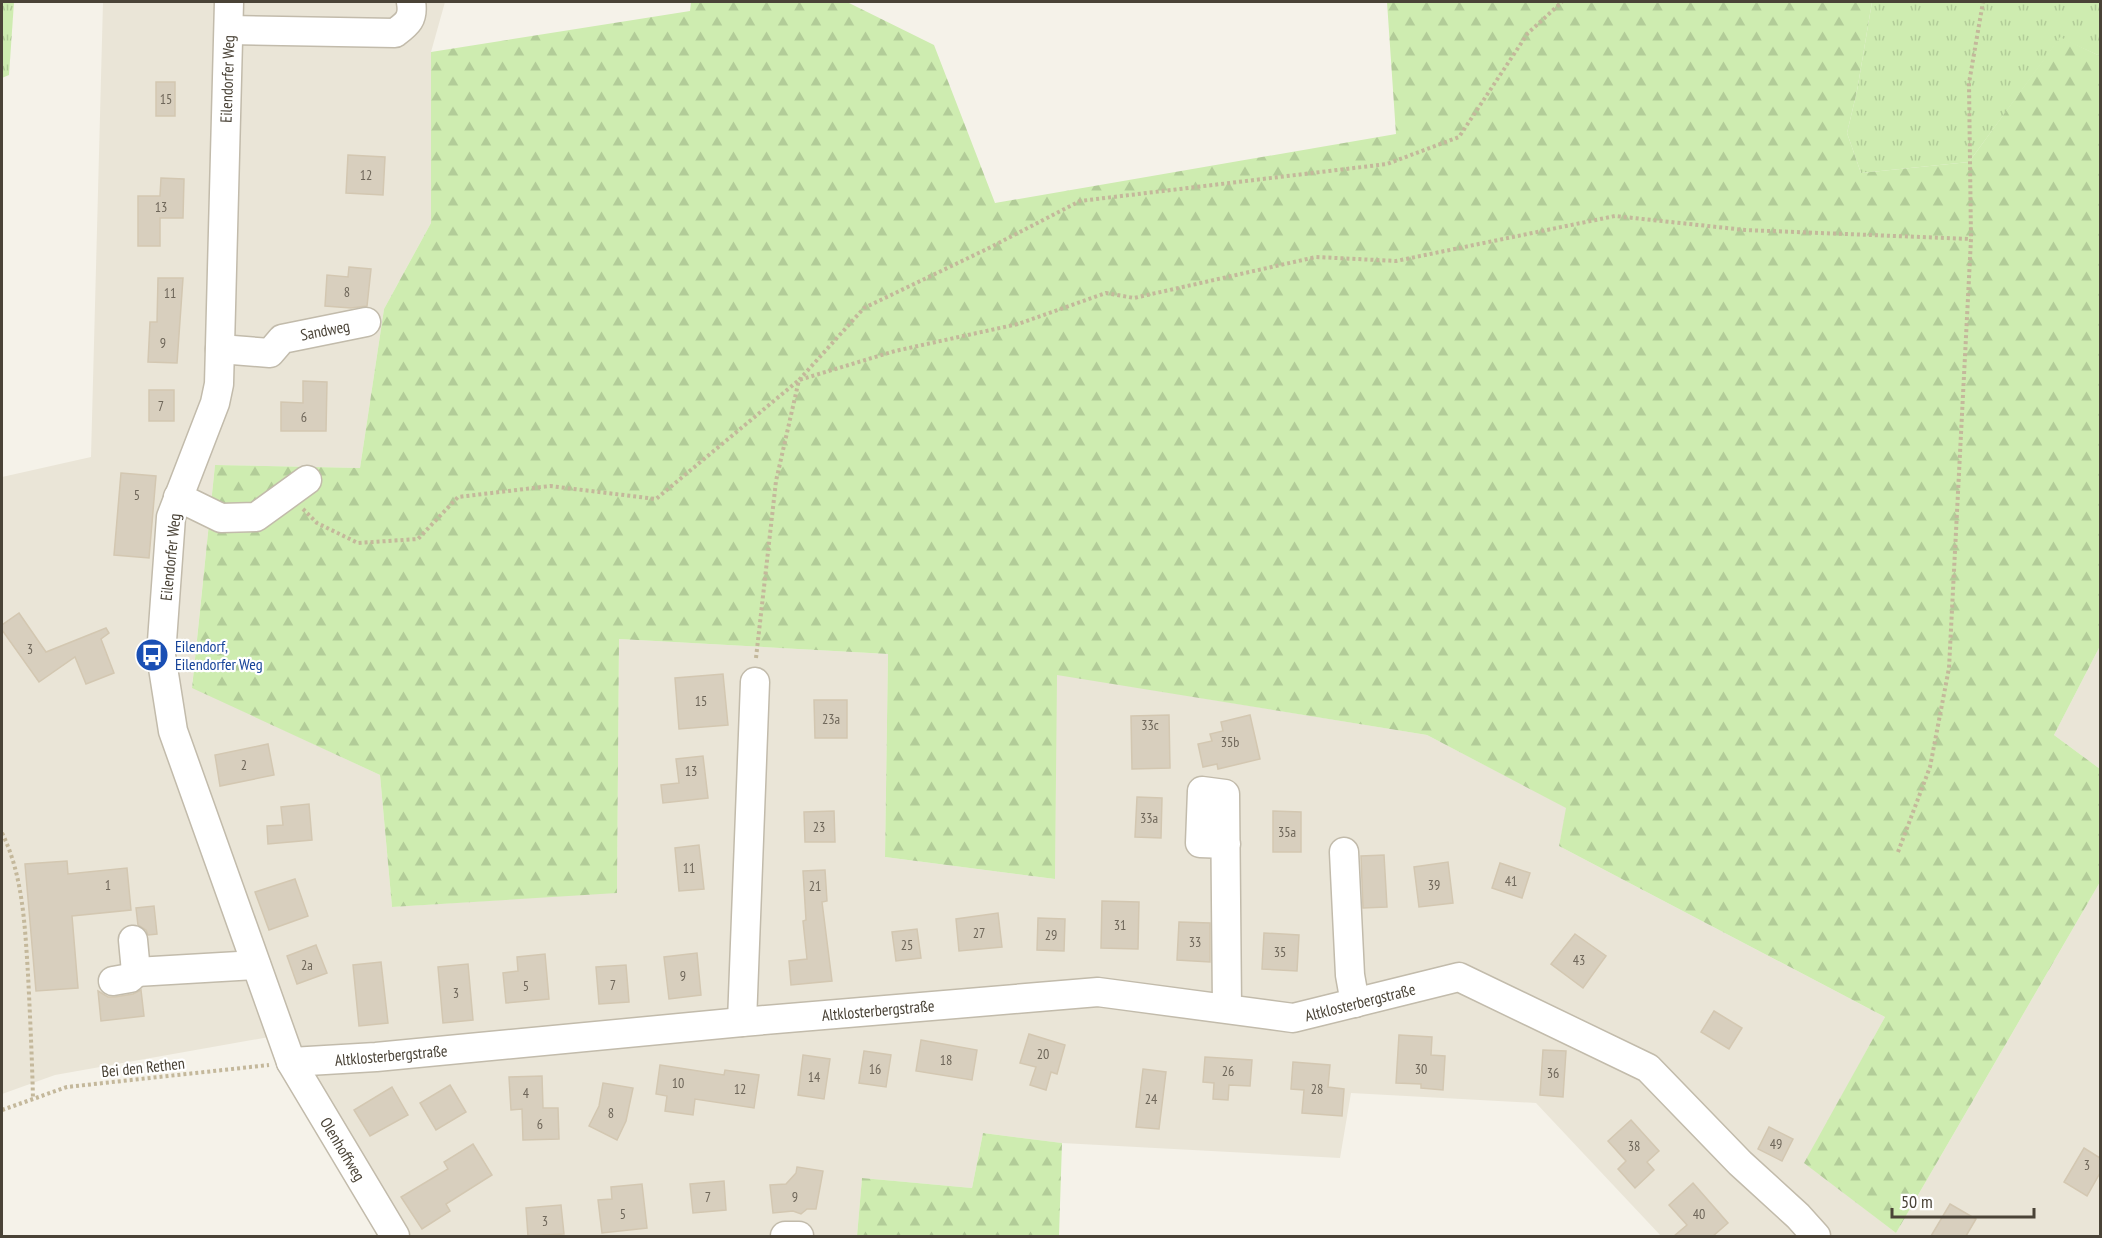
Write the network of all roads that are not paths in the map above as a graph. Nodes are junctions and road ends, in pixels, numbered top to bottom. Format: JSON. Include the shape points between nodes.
{"nodes":[{"id":1,"x":230,"y":2,"type":"edge"},
{"id":2,"x":411,"y":2,"type":"edge"},
{"id":3,"x":229,"y":30,"type":"junction"},
{"id":4,"x":366,"y":322,"type":"dead end"},
{"id":5,"x":220,"y":349,"type":"junction"},
{"id":6,"x":297,"y":488,"type":"road end"},
{"id":7,"x":178,"y":497,"type":"junction"},
{"id":8,"x":756,"y":670,"type":"road end"},
{"id":9,"x":1226,"y":844,"type":"dead end"},
{"id":10,"x":1344,"y":852,"type":"dead end"},
{"id":11,"x":133,"y":940,"type":"dead end"},
{"id":12,"x":256,"y":965,"type":"junction"},
{"id":13,"x":1355,"y":1003,"type":"junction"},
{"id":14,"x":1227,"y":1008,"type":"junction"},
{"id":15,"x":742,"y":1022,"type":"junction"},
{"id":16,"x":291,"y":1062,"type":"junction"},
{"id":17,"x":395,"y":1236,"type":"edge"},
{"id":18,"x":785,"y":1236,"type":"edge"},
{"id":19,"x":799,"y":1236,"type":"edge"},
{"id":20,"x":1816,"y":1236,"type":"edge"}],
"edges":[{"from":1,"to":3,"type":"street","name":"Eilendorfer Weg"},
{"from":2,"to":3,"type":"street","via":[[408,23],[395,33]]},
{"from":3,"to":5,"type":"street","name":"Eilendorfer Weg"},
{"from":4,"to":5,"type":"street","name":"Sandweg","via":[[282,339],[270,353]]},
{"from":5,"to":7,"type":"street","name":"Eilendorfer Weg","via":[[215,403]]},
{"from":6,"to":7,"type":"street","via":[[256,517],[221,518]]},
{"from":7,"to":12,"type":"street","name":"Eilendorfer Weg","via":[[171,517],[161,655],[173,731]]},
{"from":8,"to":15,"type":"street"},
{"from":9,"to":14,"type":"street"},
{"from":10,"to":13,"type":"street"},
{"from":11,"to":12,"type":"street","via":[[124,976]]},
{"from":12,"to":16,"type":"street","name":"Eilendorfer Weg"},
{"from":13,"to":14,"type":"street","name":"Altklosterbergstraße","via":[[1293,1018]]},
{"from":13,"to":20,"type":"street","name":"Altklosterbergstraße","via":[[1459,977],[1648,1068]]},
{"from":14,"to":15,"type":"street","name":"Altklosterbergstraße","via":[[1098,992]]},
{"from":15,"to":16,"type":"street","name":"Altklosterbergstraße"},
{"from":16,"to":17,"type":"street","name":"Olenhoffweg"},
{"from":18,"to":19,"type":"street"}]}
